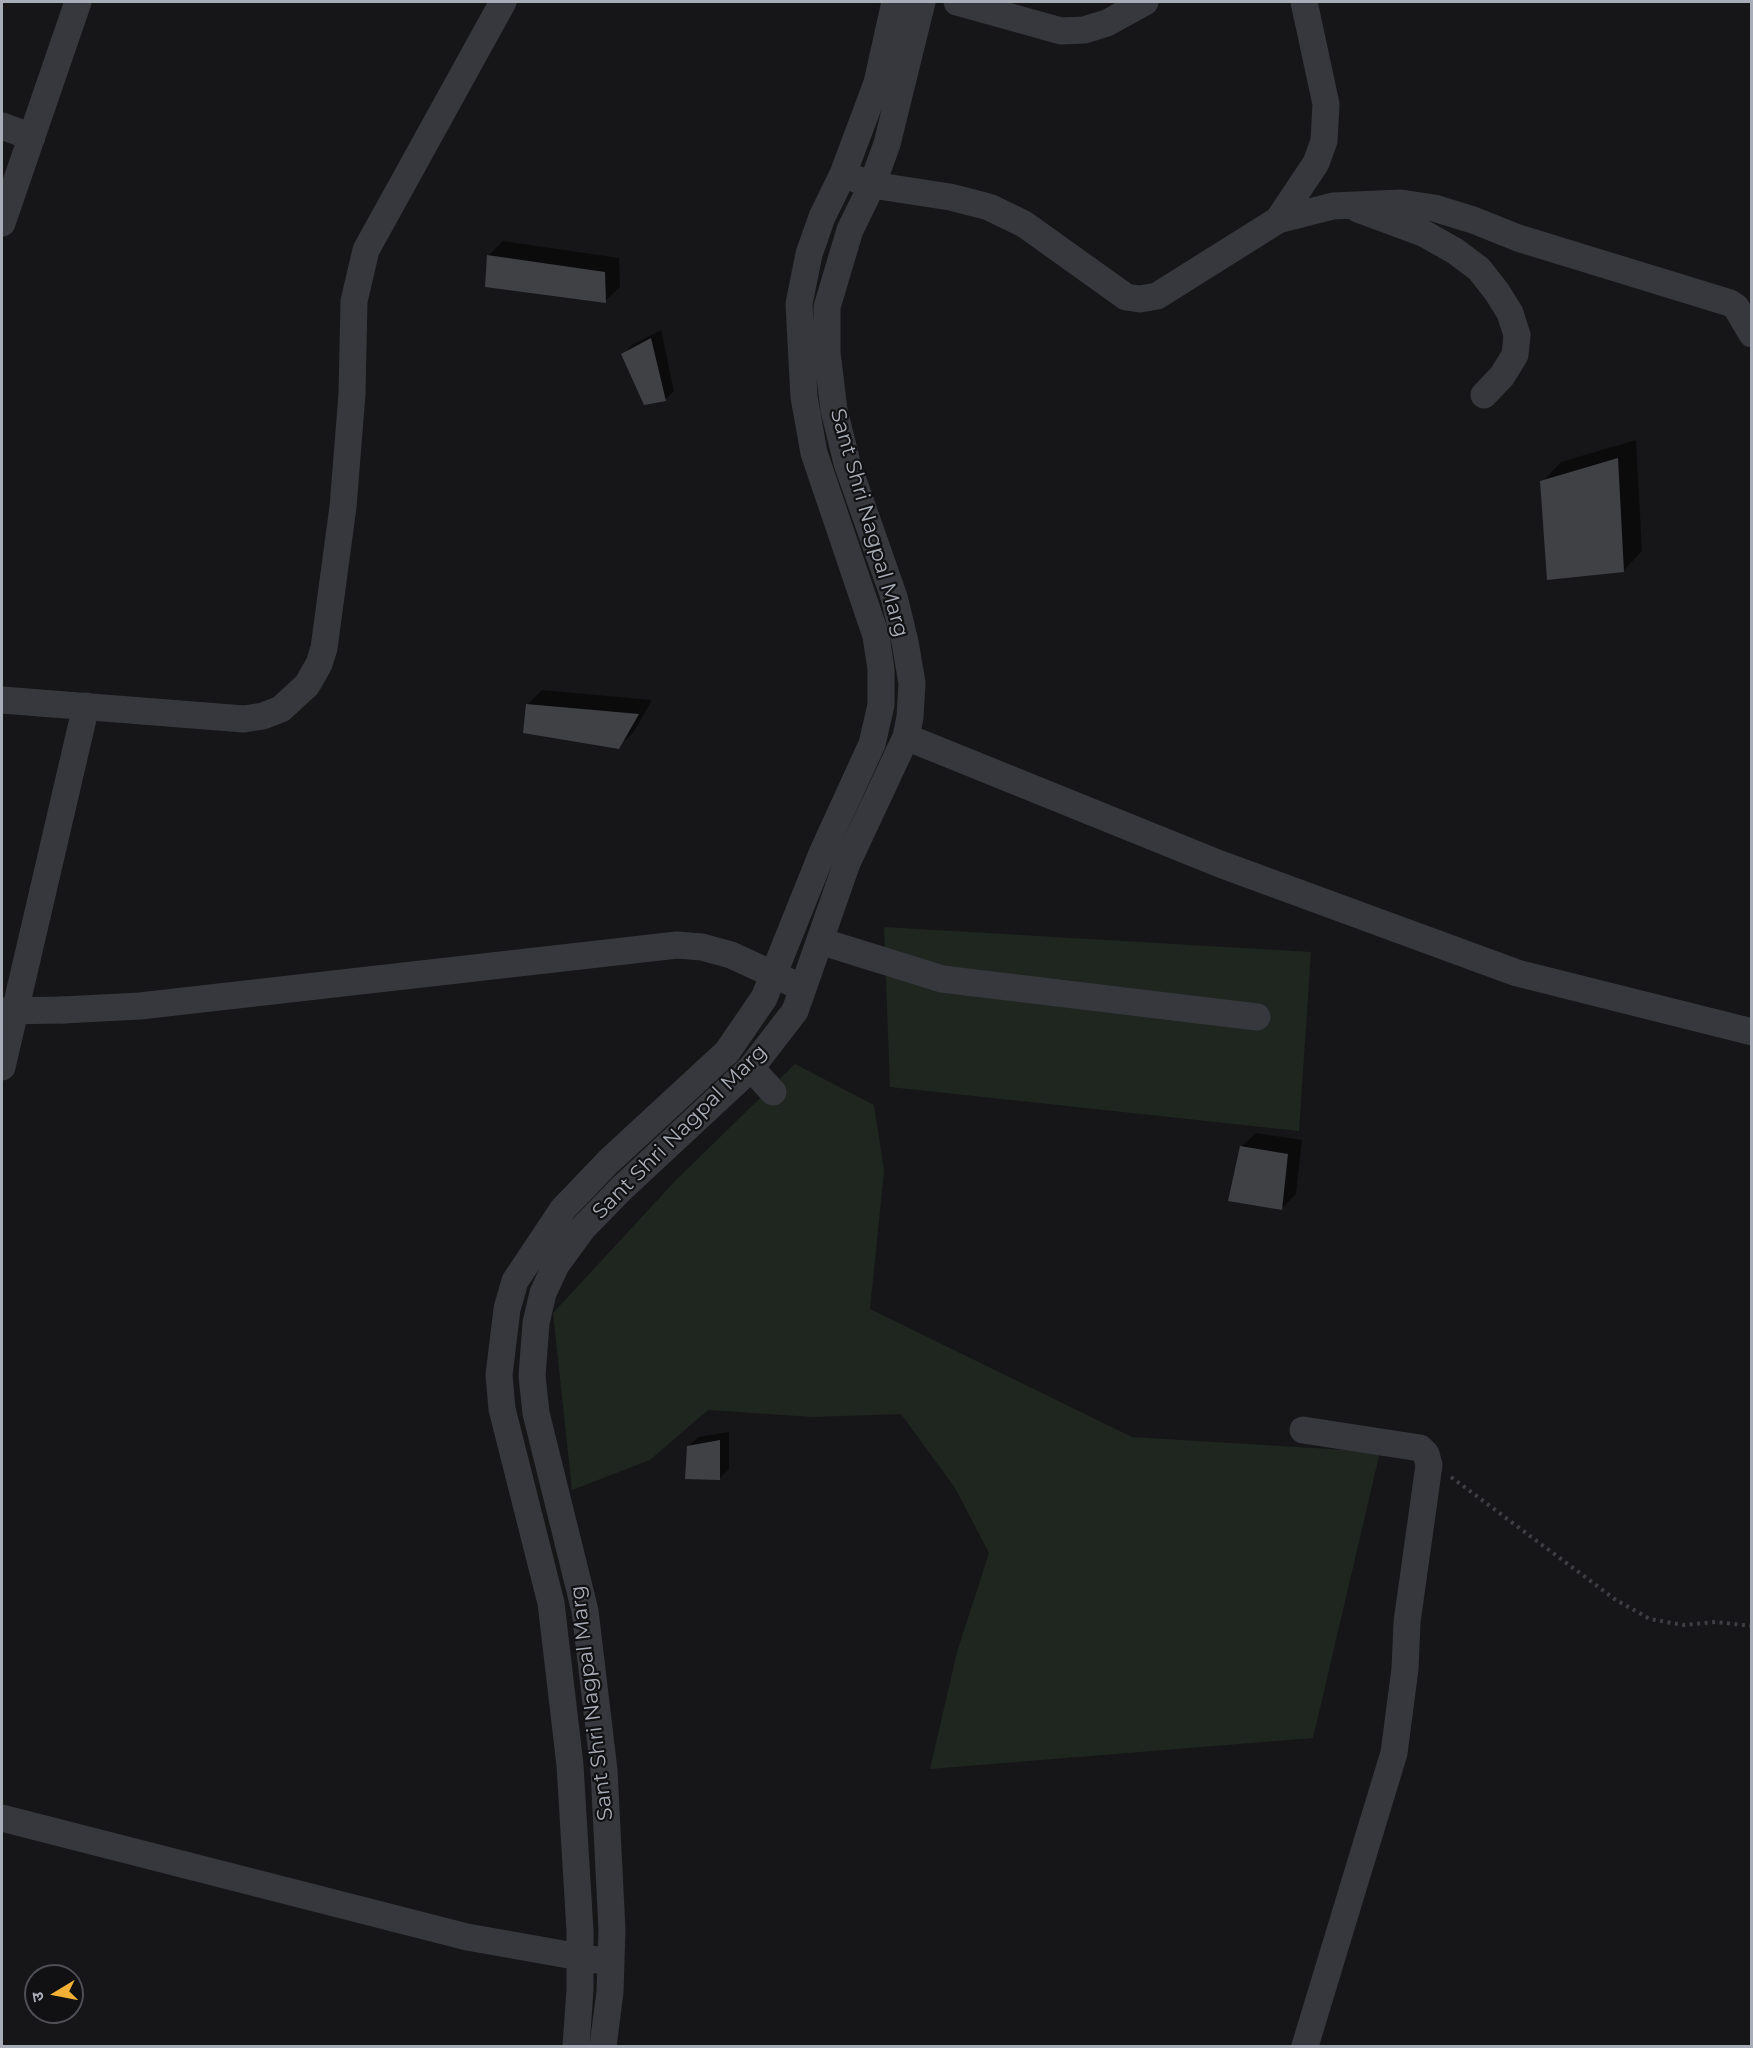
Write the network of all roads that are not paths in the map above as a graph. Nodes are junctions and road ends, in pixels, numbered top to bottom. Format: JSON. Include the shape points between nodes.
{"nodes":[{"id":1,"x":78,"y":2,"type":"edge"},
{"id":2,"x":504,"y":2,"type":"edge"},
{"id":3,"x":895,"y":2,"type":"edge"},
{"id":4,"x":922,"y":2,"type":"edge"},
{"id":5,"x":957,"y":2,"type":"edge"},
{"id":6,"x":1145,"y":2,"type":"edge"},
{"id":7,"x":1304,"y":2,"type":"edge"},
{"id":8,"x":2,"y":126,"type":"edge"},
{"id":9,"x":32,"y":137,"type":"junction"},
{"id":10,"x":843,"y":174,"type":"junction"},
{"id":11,"x":872,"y":185,"type":"junction"},
{"id":12,"x":1345,"y":205,"type":"junction"},
{"id":13,"x":1278,"y":220,"type":"junction"},
{"id":14,"x":2,"y":223,"type":"edge"},
{"id":15,"x":1752,"y":334,"type":"edge"},
{"id":16,"x":1484,"y":395,"type":"dead end"},
{"id":17,"x":2,"y":700,"type":"edge"},
{"id":18,"x":86,"y":706,"type":"junction"},
{"id":19,"x":906,"y":737,"type":"junction"},
{"id":20,"x":820,"y":941,"type":"junction"},
{"id":21,"x":776,"y":975,"type":"junction"},
{"id":22,"x":804,"y":988,"type":"junction"},
{"id":23,"x":2,"y":1011,"type":"edge"},
{"id":24,"x":1257,"y":1017,"type":"dead end"},
{"id":25,"x":1752,"y":1032,"type":"edge"},
{"id":26,"x":2,"y":1067,"type":"edge"},
{"id":27,"x":751,"y":1068,"type":"junction"},
{"id":28,"x":773,"y":1092,"type":"dead end"},
{"id":29,"x":1303,"y":1430,"type":"dead end"},
{"id":30,"x":2,"y":1818,"type":"edge"},
{"id":31,"x":581,"y":1959,"type":"junction"},
{"id":32,"x":610,"y":1961,"type":"junction"},
{"id":33,"x":576,"y":2046,"type":"edge"},
{"id":34,"x":603,"y":2046,"type":"edge"},
{"id":35,"x":1305,"y":2046,"type":"edge"}],
"edges":[{"from":1,"to":9,"type":"street"},
{"from":2,"to":18,"type":"street","via":[[366,250],[354,301],[343,507],[319,664],[295,698],[263,716],[244,719]]},
{"from":3,"to":10,"type":"street","name":"Sant Shri Nagpal Marg","via":[[877,83]]},
{"from":4,"to":11,"type":"street","name":"Sant Shri Nagpal Marg","via":[[901,96]]},
{"from":5,"to":6,"type":"street","via":[[1061,31],[1107,23]]},
{"from":7,"to":13,"type":"street","via":[[1326,104],[1324,141],[1316,163]]},
{"from":8,"to":9,"type":"street"},
{"from":9,"to":14,"type":"street"},
{"from":10,"to":11,"type":"street"},
{"from":10,"to":21,"type":"street","name":"Sant Shri Nagpal Marg","via":[[809,254],[799,304],[800,354],[814,453],[876,636],[881,705],[872,744],[823,851]]},
{"from":11,"to":13,"type":"street","via":[[968,201],[997,210],[1024,224],[1126,297],[1140,299],[1170,288]]},
{"from":11,"to":19,"type":"street","name":"Sant Shri Nagpal Marg","via":[[838,264],[827,307],[827,353],[834,410],[847,463],[894,597],[905,642],[912,683]]},
{"from":12,"to":13,"type":"street","via":[[1303,211]]},
{"from":12,"to":15,"type":"street","via":[[1401,203],[1473,220],[1730,303]]},
{"from":12,"to":16,"type":"street","via":[[1423,233],[1455,251],[1479,269],[1497,292],[1510,313],[1516,335],[1515,355]]},
{"from":17,"to":18,"type":"street"},
{"from":18,"to":26,"type":"street"},
{"from":19,"to":20,"type":"street","name":"Sant Shri Nagpal Marg","via":[[847,863]]},
{"from":19,"to":25,"type":"street","via":[[1220,864],[1518,973]]},
{"from":20,"to":22,"type":"street","name":"Sant Shri Nagpal Marg"},
{"from":20,"to":24,"type":"street","via":[[942,979]]},
{"from":21,"to":22,"type":"street"},
{"from":21,"to":23,"type":"street","bridge":true,"via":[[717,950],[677,945],[151,1004]]},
{"from":21,"to":31,"type":"street","name":"Sant Shri Nagpal Marg","via":[[727,1052],[563,1209],[515,1281],[507,1309],[499,1375],[502,1409],[551,1603],[570,1766]]},
{"from":22,"to":27,"type":"street","name":"Sant Shri Nagpal Marg","via":[[795,1011]]},
{"from":27,"to":28,"type":"street"},
{"from":27,"to":32,"type":"street","name":"Sant Shri Nagpal Marg","via":[[584,1228],[556,1265],[543,1293],[536,1323],[532,1376],[536,1413],[585,1611],[599,1725],[605,1781]]},
{"from":29,"to":35,"type":"street","via":[[1420,1448],[1429,1466],[1394,1753]]},
{"from":30,"to":31,"type":"street","via":[[467,1937]]},
{"from":31,"to":32,"type":"street"},
{"from":31,"to":33,"type":"street","name":"Sant Shri Nagpal Marg"},
{"from":32,"to":34,"type":"street","name":"Sant Shri Nagpal Marg"}]}
